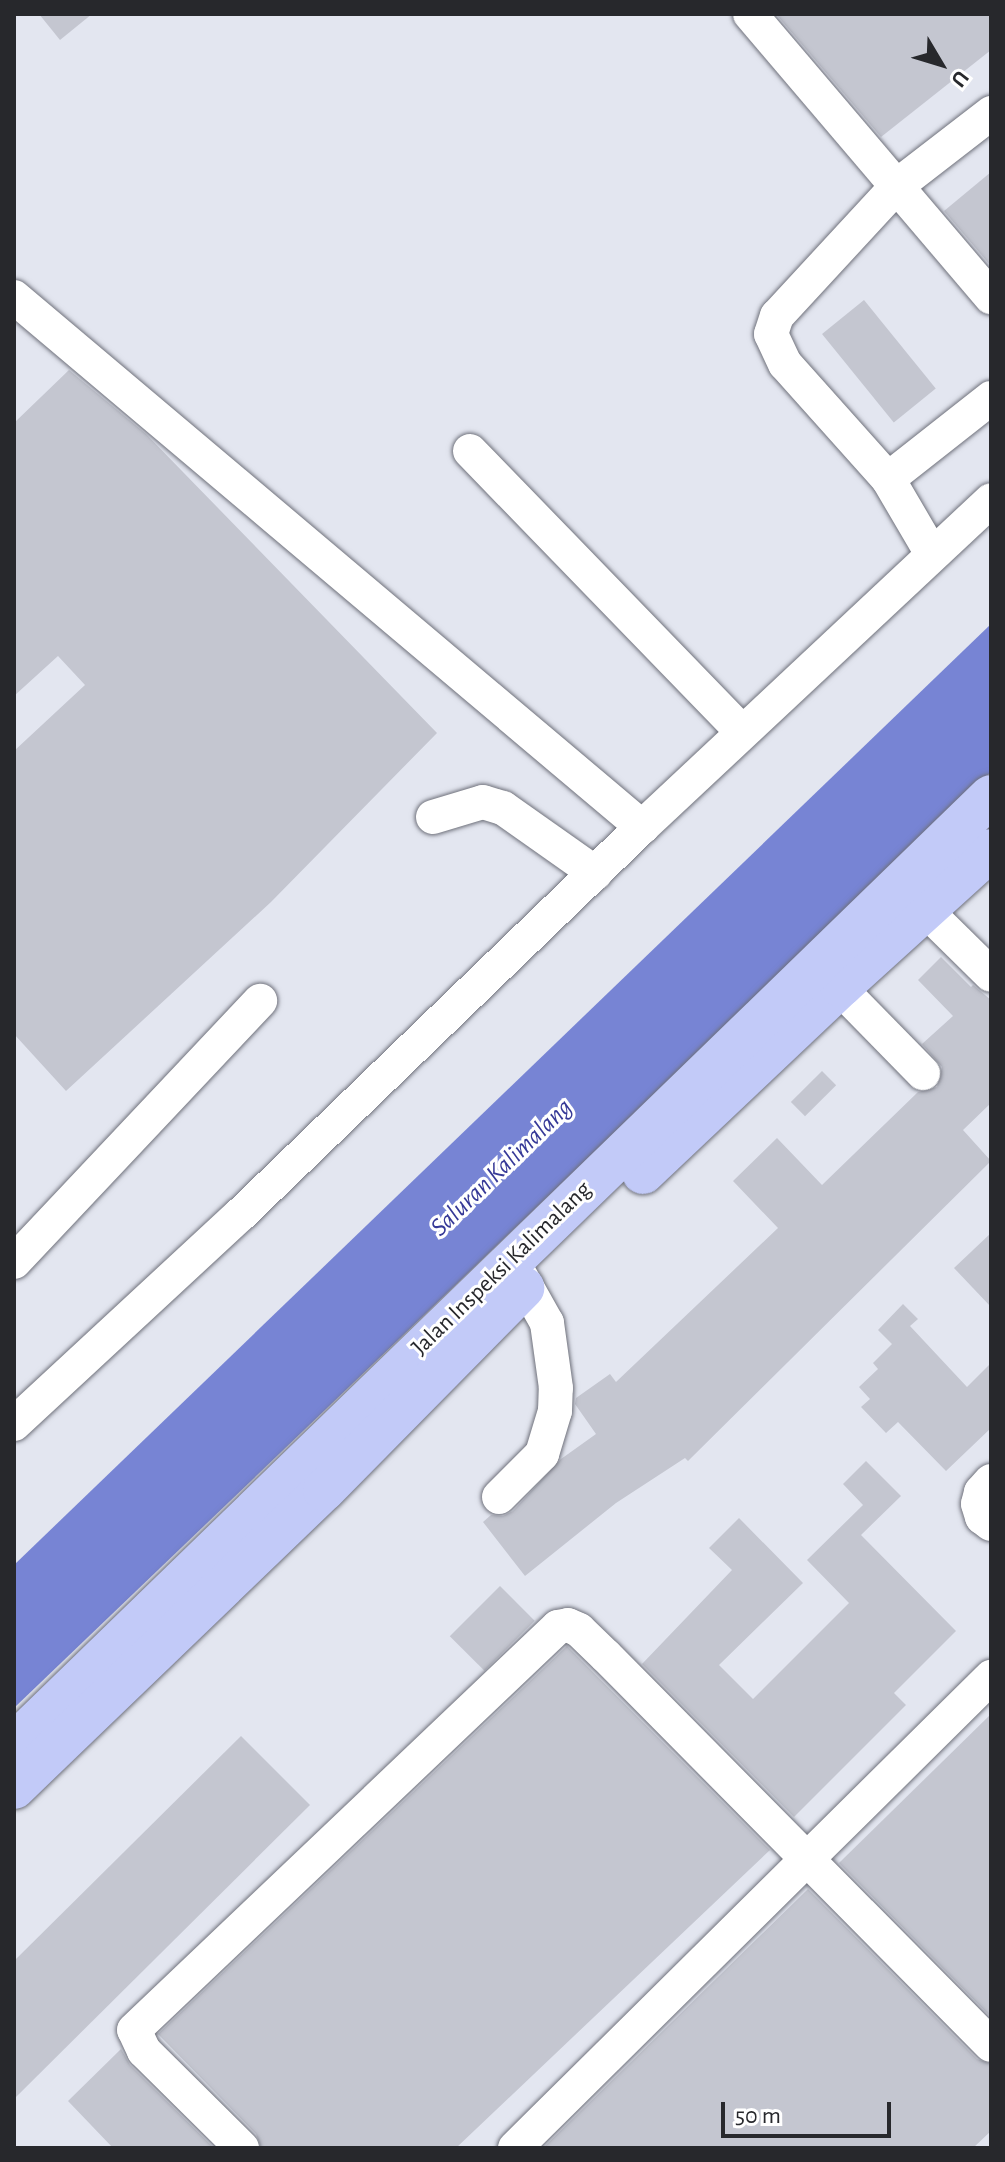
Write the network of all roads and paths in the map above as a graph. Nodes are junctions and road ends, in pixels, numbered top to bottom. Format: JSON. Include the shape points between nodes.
{"nodes":[{"id":1,"x":750,"y":14,"type":"edge"},
{"id":2,"x":991,"y":113,"type":"edge"},
{"id":3,"x":898,"y":185,"type":"junction"},
{"id":4,"x":14,"y":297,"type":"edge"},
{"id":5,"x":991,"y":297,"type":"edge"},
{"id":6,"x":991,"y":398,"type":"edge"},
{"id":7,"x":470,"y":451,"type":"dead end"},
{"id":8,"x":888,"y":479,"type":"junction"},
{"id":9,"x":991,"y":500,"type":"edge"},
{"id":10,"x":932,"y":554,"type":"junction"},
{"id":11,"x":742,"y":732,"type":"junction"},
{"id":12,"x":991,"y":796,"type":"edge"},
{"id":13,"x":433,"y":817,"type":"dead end"},
{"id":14,"x":642,"y":827,"type":"junction"},
{"id":15,"x":991,"y":850,"type":"edge"},
{"id":16,"x":595,"y":873,"type":"junction"},
{"id":17,"x":913,"y":898,"type":"junction"},
{"id":18,"x":991,"y":975,"type":"edge"},
{"id":19,"x":829,"y":976,"type":"junction"},
{"id":20,"x":260,"y":1001,"type":"dead end"},
{"id":21,"x":923,"y":1073,"type":"dead end"},
{"id":22,"x":14,"y":1262,"type":"edge"},
{"id":23,"x":519,"y":1272,"type":"junction"},
{"id":24,"x":14,"y":1424,"type":"edge"},
{"id":25,"x":991,"y":1481,"type":"edge"},
{"id":26,"x":499,"y":1497,"type":"dead end"},
{"id":27,"x":991,"y":1524,"type":"edge"},
{"id":28,"x":180,"y":1607,"type":"junction"},
{"id":29,"x":991,"y":1677,"type":"edge"},
{"id":30,"x":14,"y":1744,"type":"edge"},
{"id":31,"x":14,"y":1788,"type":"edge"},
{"id":32,"x":804,"y":1860,"type":"junction"},
{"id":33,"x":991,"y":2045,"type":"edge"},
{"id":34,"x":242,"y":2148,"type":"edge"},
{"id":35,"x":515,"y":2148,"type":"edge"}],
"edges":[{"from":1,"to":3,"type":"street"},
{"from":2,"to":3,"type":"street"},
{"from":3,"to":5,"type":"street"},
{"from":3,"to":8,"type":"street","via":[[777,316],[771,334],[785,364]]},
{"from":4,"to":14,"type":"street"},
{"from":6,"to":8,"type":"street"},
{"from":7,"to":11,"type":"street"},
{"from":8,"to":10,"type":"street"},
{"from":9,"to":10,"type":"street"},
{"from":10,"to":11,"type":"street"},
{"from":11,"to":14,"type":"street"},
{"from":12,"to":17,"type":"main road","name":"Jalan Inspeksi Kalimalang"},
{"from":13,"to":16,"type":"street","via":[[483,802],[503,808]]},
{"from":14,"to":16,"type":"street"},
{"from":15,"to":17,"type":"main road","name":"Jalan Inspeksi Kalimalang"},
{"from":16,"to":24,"type":"street"},
{"from":17,"to":18,"type":"street"},
{"from":17,"to":19,"type":"main road","name":"Jalan Inspeksi Kalimalang"},
{"from":19,"to":21,"type":"street"},
{"from":19,"to":23,"type":"main road","name":"Jalan Inspeksi Kalimalang"},
{"from":20,"to":22,"type":"street"},
{"from":23,"to":26,"type":"street","via":[[547,1323],[555,1411],[542,1454]]},
{"from":23,"to":28,"type":"main road","name":"Jalan Inspeksi Kalimalang"},
{"from":25,"to":27,"type":"street","via":[[978,1504]]},
{"from":28,"to":30,"type":"main road","name":"Jalan Inspeksi Kalimalang"},
{"from":28,"to":31,"type":"main road","name":"Jalan Inspeksi Kalimalang"},
{"from":29,"to":32,"type":"street"},
{"from":32,"to":33,"type":"street"},
{"from":32,"to":34,"type":"street","via":[[579,1630],[558,1627],[134,2030],[144,2051]]},
{"from":32,"to":35,"type":"street"}]}
